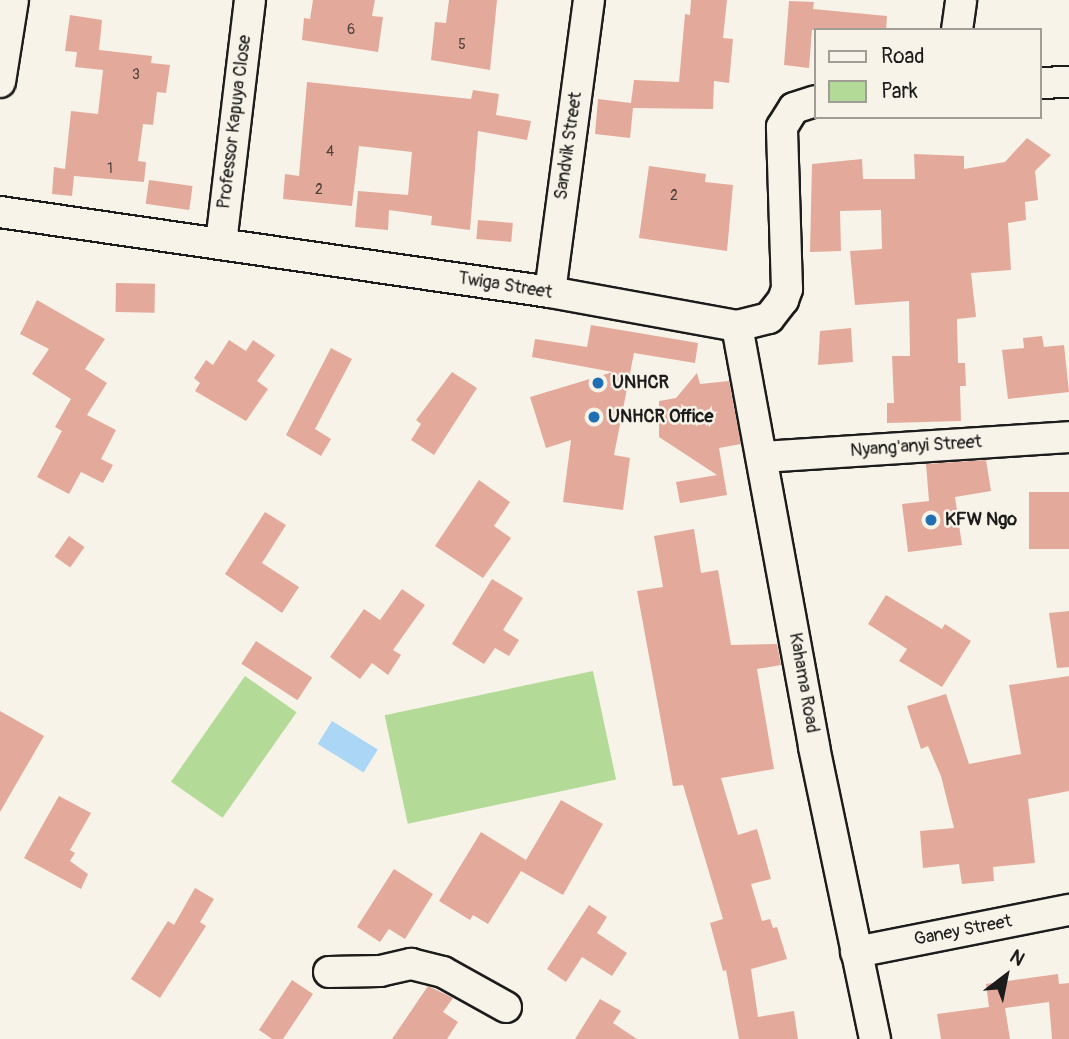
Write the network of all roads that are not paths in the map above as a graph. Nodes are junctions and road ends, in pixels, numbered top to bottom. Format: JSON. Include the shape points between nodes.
{"nodes":[{"id":1,"x":13,"y":0,"type":"edge"},
{"id":2,"x":250,"y":0,"type":"edge"},
{"id":3,"x":589,"y":0,"type":"edge"},
{"id":4,"x":961,"y":0,"type":"edge"},
{"id":5,"x":957,"y":28,"type":"edge"},
{"id":6,"x":0,"y":82,"type":"edge"},
{"id":7,"x":1069,"y":82,"type":"edge"},
{"id":8,"x":1041,"y":83,"type":"edge"},
{"id":9,"x":814,"y":102,"type":"edge"},
{"id":10,"x":0,"y":212,"type":"edge"},
{"id":11,"x":221,"y":243,"type":"junction"},
{"id":12,"x":550,"y":292,"type":"junction"},
{"id":13,"x":737,"y":327,"type":"junction"},
{"id":14,"x":1069,"y":437,"type":"edge"},
{"id":15,"x":762,"y":457,"type":"junction"},
{"id":16,"x":1069,"y":910,"type":"edge"},
{"id":17,"x":856,"y":952,"type":"junction"},
{"id":18,"x":329,"y":972,"type":"dead end"},
{"id":19,"x":506,"y":1007,"type":"dead end"},
{"id":20,"x":875,"y":1039,"type":"edge"}],
"edges":[{"from":1,"to":6,"type":"street"},
{"from":2,"to":11,"type":"street","name":"Professor Kapuya Close"},
{"from":3,"to":12,"type":"street","name":"Sandvik Street"},
{"from":4,"to":5,"type":"street"},
{"from":7,"to":8,"type":"street"},
{"from":9,"to":13,"type":"street","name":"Twiga Street","via":[[794,108],[782,127],[787,289],[769,317]]},
{"from":10,"to":11,"type":"street","name":"Twiga Street"},
{"from":11,"to":12,"type":"street","name":"Twiga Street"},
{"from":12,"to":13,"type":"street","name":"Twiga Street"},
{"from":13,"to":15,"type":"street","name":"Kahama Road"},
{"from":14,"to":15,"type":"street","name":"Nyang'anyi Street"},
{"from":15,"to":17,"type":"street","name":"Kahama Road"},
{"from":16,"to":17,"type":"street","name":"Ganey Street"},
{"from":17,"to":20,"type":"street","name":"Kahama Road"},
{"from":18,"to":19,"type":"street","via":[[380,971],[411,964],[443,972]]}]}
